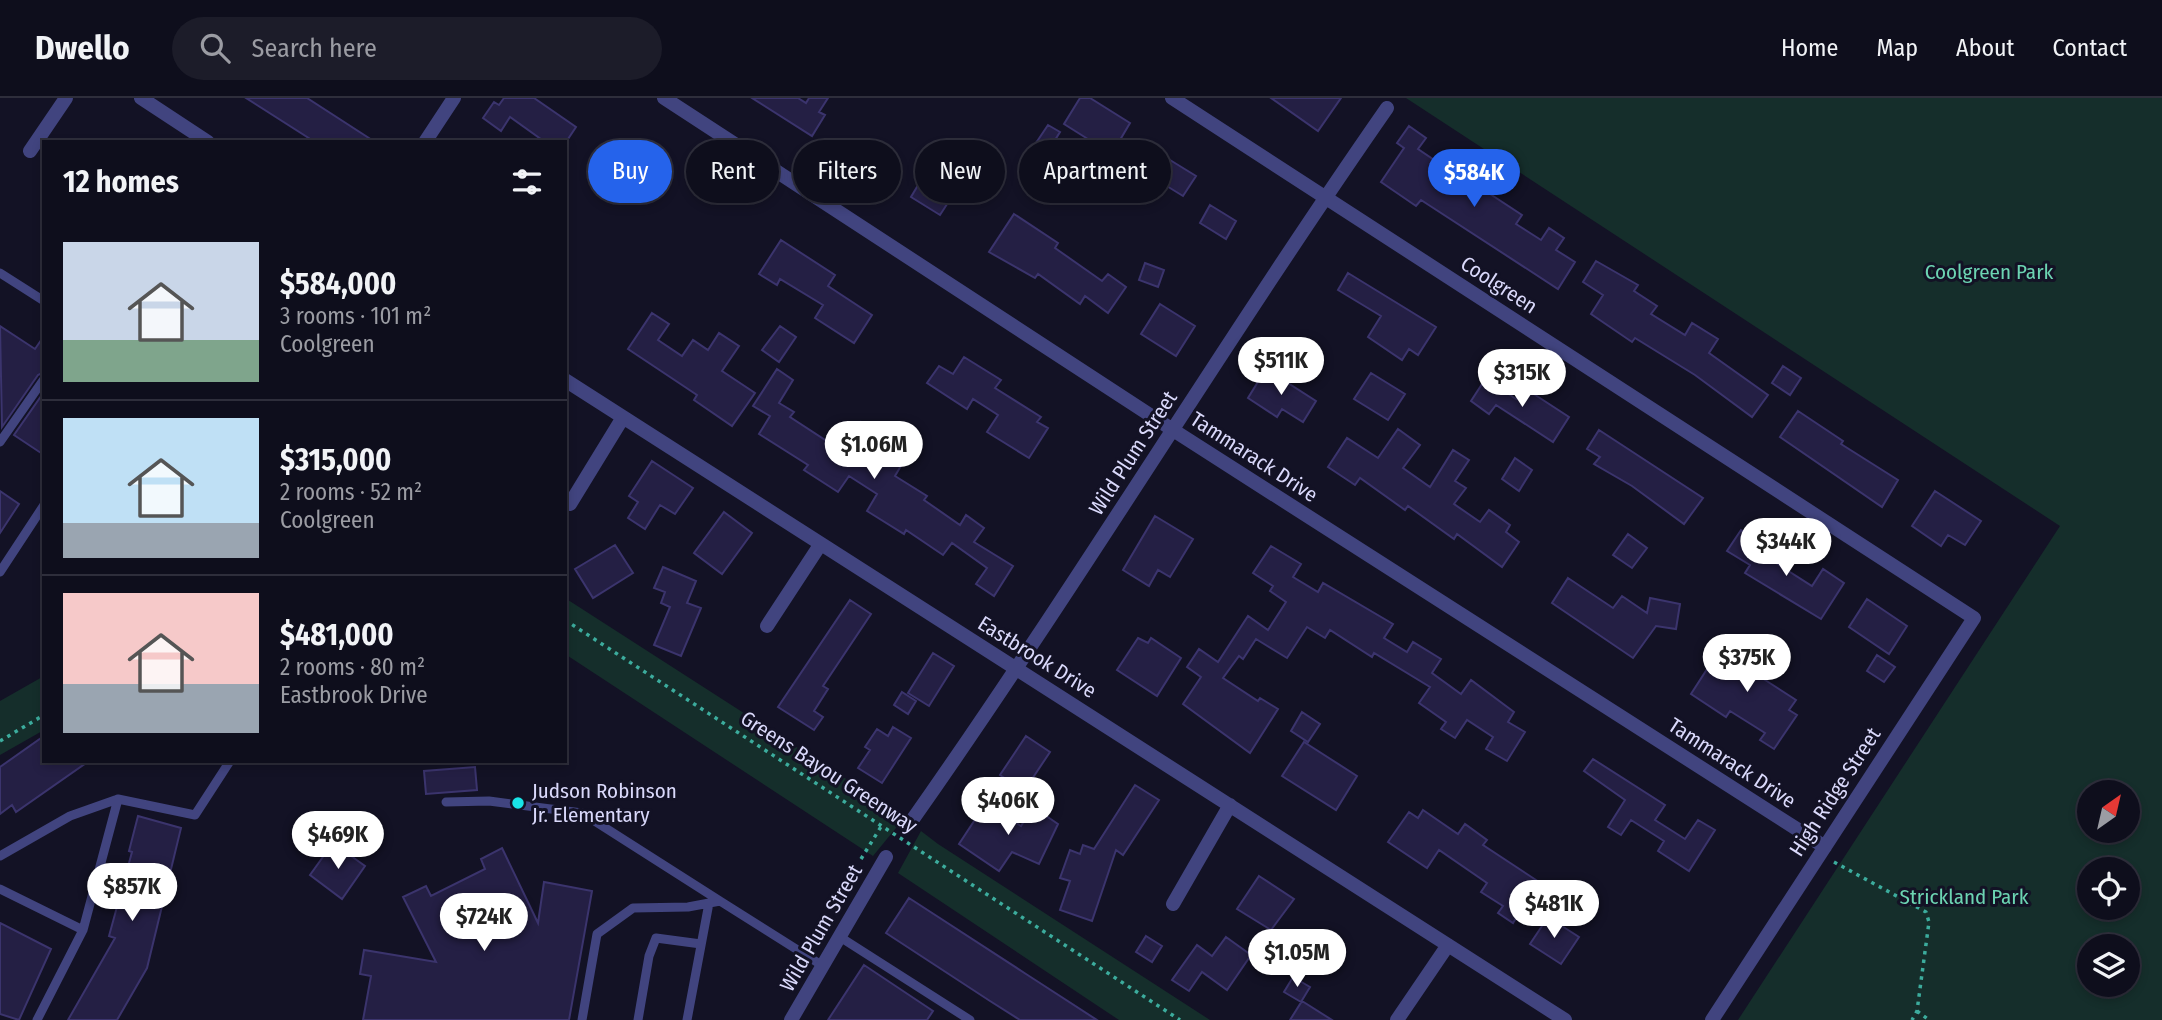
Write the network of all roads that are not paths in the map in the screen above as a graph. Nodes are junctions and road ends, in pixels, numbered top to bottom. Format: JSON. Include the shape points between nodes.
{"nodes":[{"id":1,"x":66,"y":98,"type":"edge"},
{"id":2,"x":141,"y":98,"type":"edge"},
{"id":3,"x":454,"y":98,"type":"edge"},
{"id":4,"x":664,"y":98,"type":"edge"},
{"id":5,"x":1171,"y":98,"type":"edge"},
{"id":6,"x":1387,"y":108,"type":"dead end"},
{"id":7,"x":205,"y":140,"type":"edge"},
{"id":8,"x":426,"y":140,"type":"edge"},
{"id":9,"x":30,"y":151,"type":"dead end"},
{"id":10,"x":1325,"y":198,"type":"junction"},
{"id":11,"x":0,"y":273,"type":"edge"},
{"id":12,"x":42,"y":300,"type":"edge"},
{"id":13,"x":567,"y":381,"type":"edge"},
{"id":14,"x":42,"y":382,"type":"edge"},
{"id":15,"x":622,"y":419,"type":"junction"},
{"id":16,"x":1173,"y":430,"type":"junction"},
{"id":17,"x":0,"y":442,"type":"edge"},
{"id":18,"x":570,"y":504,"type":"dead end"},
{"id":19,"x":42,"y":508,"type":"edge"},
{"id":20,"x":820,"y":545,"type":"junction"},
{"id":21,"x":0,"y":572,"type":"edge"},
{"id":22,"x":1944,"y":598,"type":"joint"},
{"id":23,"x":767,"y":626,"type":"dead end"},
{"id":24,"x":1018,"y":669,"type":"junction"},
{"id":25,"x":229,"y":763,"type":"edge"},
{"id":26,"x":118,"y":799,"type":"junction"},
{"id":27,"x":446,"y":803,"type":"dead end"},
{"id":28,"x":1230,"y":805,"type":"junction"},
{"id":29,"x":914,"y":819,"type":"road end"},
{"id":30,"x":1823,"y":850,"type":"junction"},
{"id":31,"x":0,"y":856,"type":"edge"},
{"id":32,"x":886,"y":858,"type":"road end"},
{"id":33,"x":0,"y":889,"type":"edge"},
{"id":34,"x":720,"y":901,"type":"junction"},
{"id":35,"x":709,"y":903,"type":"junction"},
{"id":36,"x":1173,"y":904,"type":"dead end"},
{"id":37,"x":83,"y":930,"type":"junction"},
{"id":38,"x":840,"y":937,"type":"junction"},
{"id":39,"x":701,"y":944,"type":"junction"},
{"id":40,"x":1448,"y":945,"type":"junction"},
{"id":41,"x":822,"y":966,"type":"junction"},
{"id":42,"x":37,"y":1020,"type":"edge"},
{"id":43,"x":582,"y":1020,"type":"edge"},
{"id":44,"x":638,"y":1020,"type":"edge"},
{"id":45,"x":687,"y":1020,"type":"edge"},
{"id":46,"x":791,"y":1020,"type":"edge"},
{"id":47,"x":970,"y":1020,"type":"edge"},
{"id":48,"x":1397,"y":1020,"type":"edge"},
{"id":49,"x":1565,"y":1020,"type":"edge"},
{"id":50,"x":1712,"y":1020,"type":"edge"}],
"edges":[{"from":1,"to":9,"type":"street"},
{"from":2,"to":7,"type":"street"},
{"from":3,"to":8,"type":"street"},
{"from":4,"to":16,"type":"street","name":"Tammarack Drive"},
{"from":5,"to":10,"type":"street","name":"Coolgreen"},
{"from":6,"to":10,"type":"street","name":"Wild Plum Street"},
{"from":10,"to":16,"type":"street","name":"Wild Plum Street"},
{"from":10,"to":22,"type":"street","name":"Coolgreen"},
{"from":11,"to":12,"type":"lane"},
{"from":13,"to":15,"type":"street","name":"Eastbrook Drive"},
{"from":14,"to":17,"type":"lane"},
{"from":15,"to":18,"type":"street"},
{"from":15,"to":20,"type":"street","name":"Eastbrook Drive"},
{"from":16,"to":24,"type":"street","name":"Wild Plum Street"},
{"from":16,"to":30,"type":"street","name":"Tammarack Drive"},
{"from":19,"to":21,"type":"lane"},
{"from":20,"to":23,"type":"street"},
{"from":20,"to":24,"type":"street","name":"Eastbrook Drive"},
{"from":22,"to":30,"type":"street","name":"High Ridge Street","via":[[1974,618]]},
{"from":24,"to":28,"type":"street","name":"Eastbrook Drive"},
{"from":24,"to":29,"type":"street","name":"Wild Plum Street"},
{"from":25,"to":26,"type":"lane","via":[[195,816]]},
{"from":26,"to":31,"type":"lane","via":[[70,816]]},
{"from":26,"to":37,"type":"lane"},
{"from":27,"to":34,"type":"lane","via":[[489,801],[582,813]]},
{"from":28,"to":36,"type":"street"},
{"from":28,"to":40,"type":"street","name":"Eastbrook Drive"},
{"from":30,"to":50,"type":"street","name":"High Ridge Street"},
{"from":32,"to":38,"type":"street","name":"Wild Plum Street"},
{"from":33,"to":37,"type":"lane"},
{"from":34,"to":35,"type":"lane"},
{"from":34,"to":41,"type":"lane"},
{"from":35,"to":39,"type":"lane"},
{"from":35,"to":43,"type":"lane","via":[[633,908],[597,934]]},
{"from":37,"to":42,"type":"lane"},
{"from":38,"to":41,"type":"street","name":"Wild Plum Street"},
{"from":38,"to":47,"type":"lane"},
{"from":39,"to":44,"type":"lane","via":[[656,938]]},
{"from":39,"to":45,"type":"lane"},
{"from":40,"to":48,"type":"street"},
{"from":40,"to":49,"type":"street","name":"Eastbrook Drive"},
{"from":41,"to":46,"type":"street","name":"Wild Plum Street"}]}
